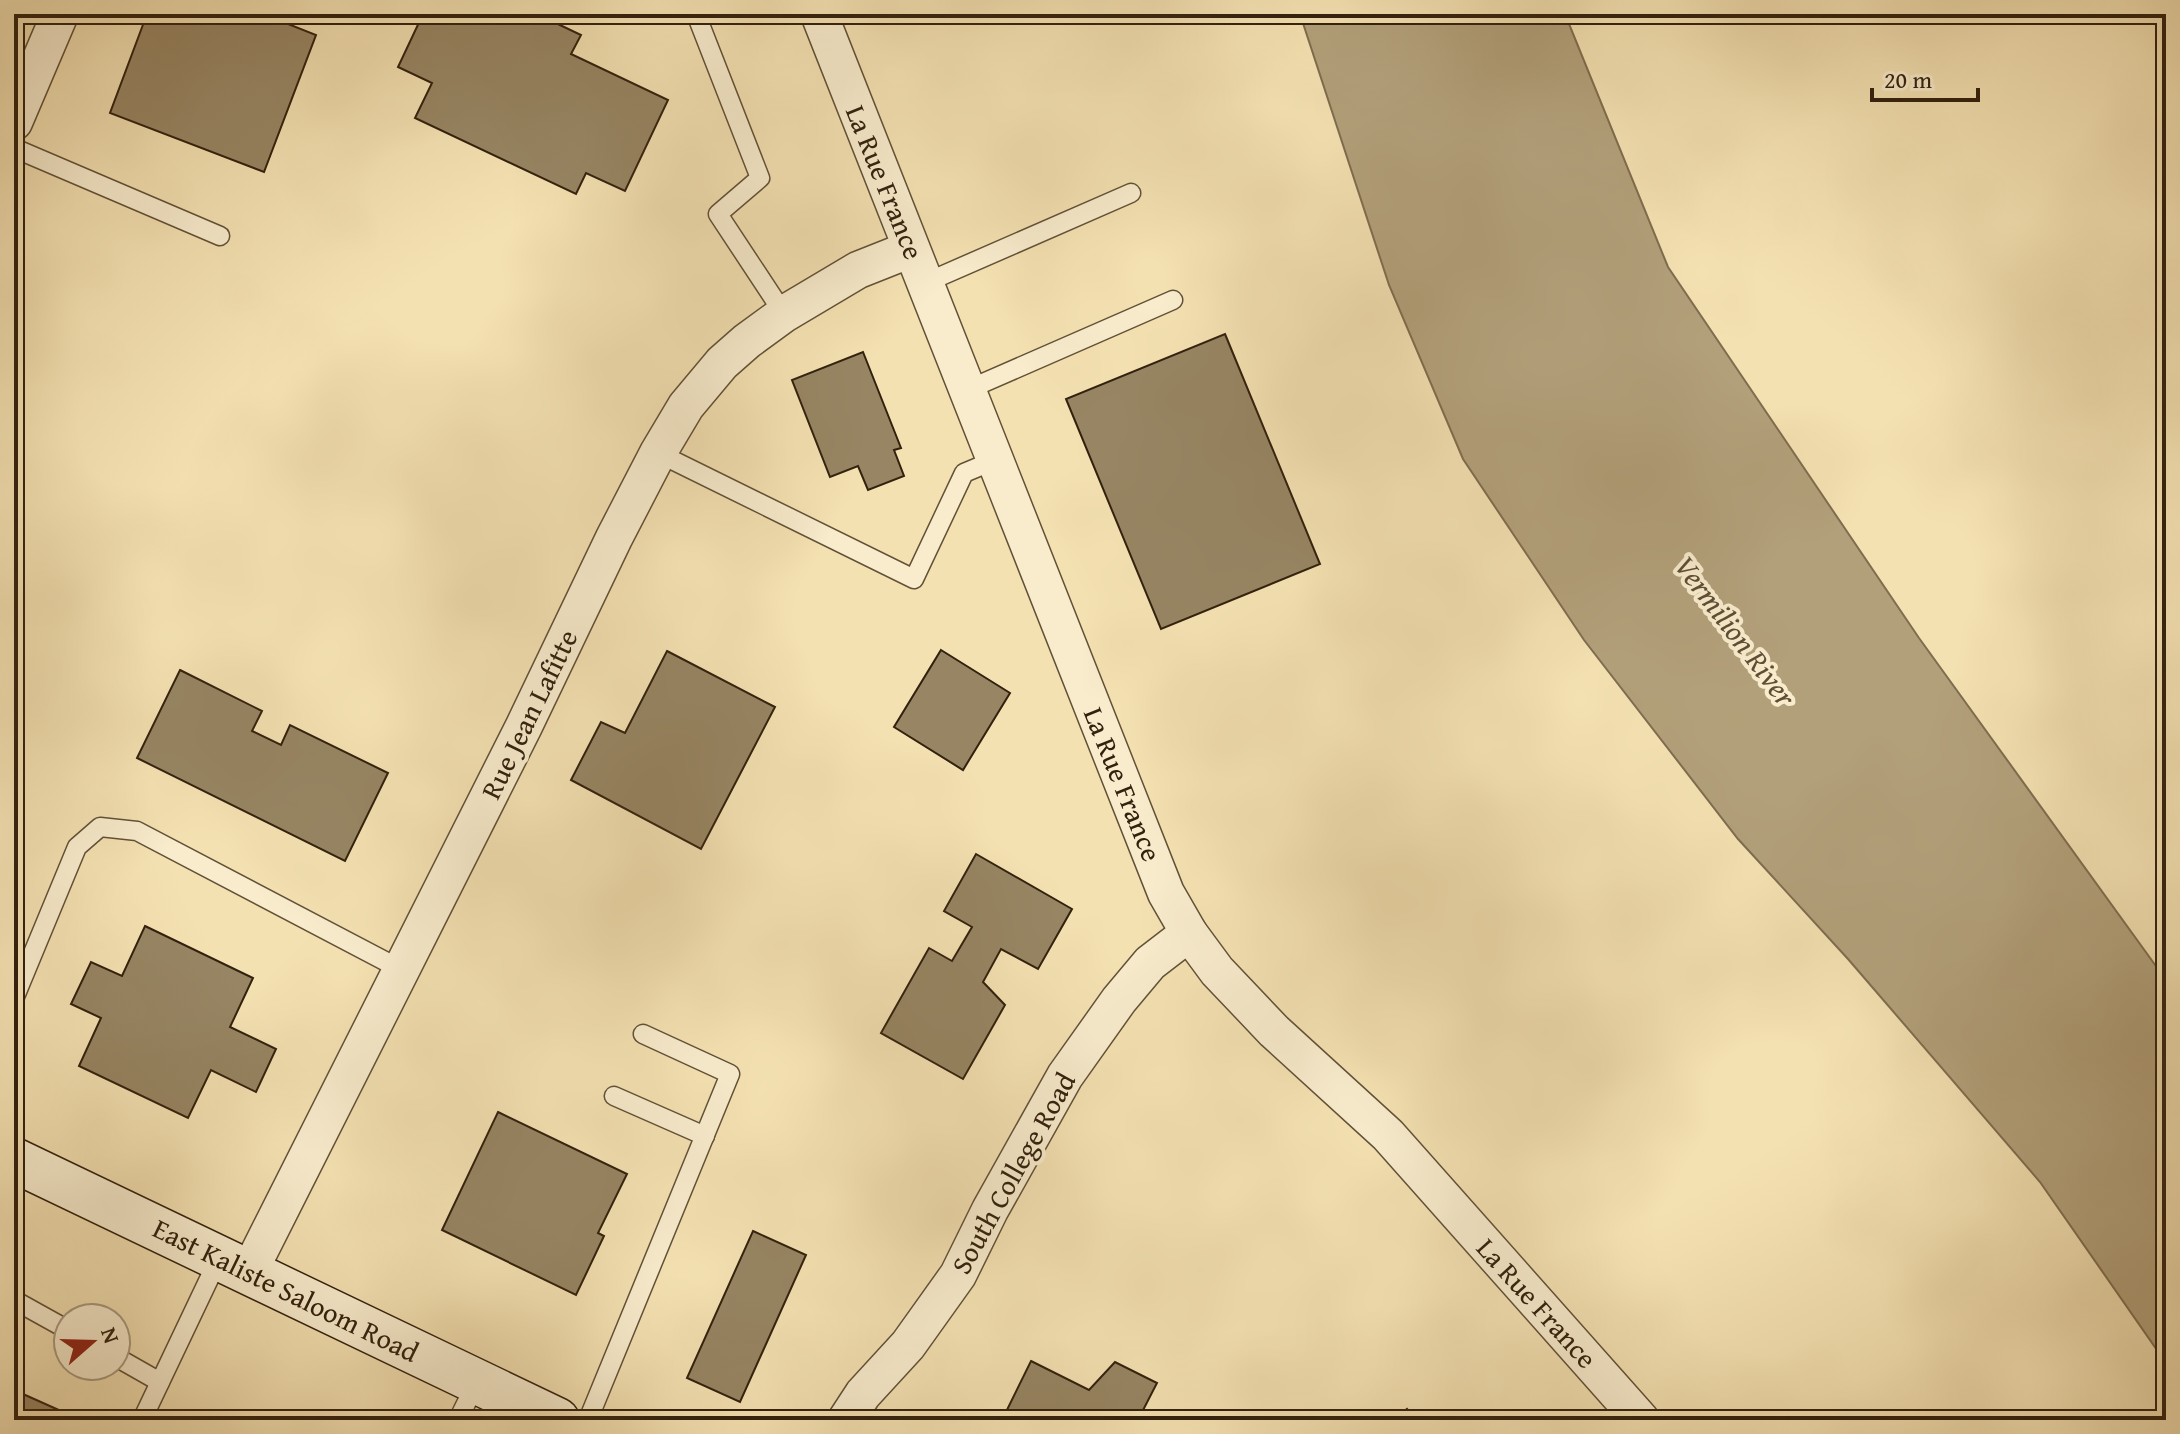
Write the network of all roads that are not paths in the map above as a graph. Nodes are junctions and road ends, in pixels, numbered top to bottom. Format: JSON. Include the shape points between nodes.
{"nodes":[{"id":1,"x":60,"y":14,"type":"edge"},
{"id":2,"x":819,"y":14,"type":"edge"},
{"id":3,"x":693,"y":16,"type":"edge"},
{"id":4,"x":14,"y":122,"type":"edge"},
{"id":5,"x":14,"y":148,"type":"edge"},
{"id":6,"x":1131,"y":193,"type":"dead end"},
{"id":7,"x":220,"y":236,"type":"dead end"},
{"id":8,"x":911,"y":249,"type":"junction"},
{"id":9,"x":925,"y":283,"type":"junction"},
{"id":10,"x":1173,"y":300,"type":"dead end"},
{"id":11,"x":784,"y":314,"type":"junction"},
{"id":12,"x":967,"y":390,"type":"junction"},
{"id":13,"x":658,"y":453,"type":"junction"},
{"id":14,"x":995,"y":460,"type":"junction"},
{"id":15,"x":1189,"y":933,"type":"junction"},
{"id":16,"x":402,"y":970,"type":"junction"},
{"id":17,"x":14,"y":999,"type":"edge"},
{"id":18,"x":643,"y":1034,"type":"dead end"},
{"id":19,"x":614,"y":1096,"type":"dead end"},
{"id":20,"x":705,"y":1136,"type":"junction"},
{"id":21,"x":14,"y":1160,"type":"edge"},
{"id":22,"x":234,"y":1265,"type":"junction"},
{"id":23,"x":14,"y":1300,"type":"edge"},
{"id":24,"x":52,"y":1321,"type":"edge"},
{"id":25,"x":132,"y":1366,"type":"edge"},
{"id":26,"x":477,"y":1381,"type":"junction"},
{"id":27,"x":160,"y":1382,"type":"junction"},
{"id":28,"x":142,"y":1420,"type":"edge"},
{"id":29,"x":458,"y":1420,"type":"edge"},
{"id":30,"x":557,"y":1420,"type":"edge"},
{"id":31,"x":588,"y":1420,"type":"edge"},
{"id":32,"x":846,"y":1420,"type":"edge"},
{"id":33,"x":1641,"y":1420,"type":"edge"}],
"edges":[{"from":1,"to":4,"type":"street"},
{"from":2,"to":8,"type":"street","name":"La Rue France"},
{"from":3,"to":11,"type":"lane","via":[[760,178],[718,214]]},
{"from":5,"to":7,"type":"lane"},
{"from":6,"to":9,"type":"lane"},
{"from":8,"to":9,"type":"street","name":"La Rue France"},
{"from":8,"to":11,"type":"street","name":"Rue Jean Lafitte","via":[[858,270]]},
{"from":9,"to":12,"type":"street","name":"La Rue France"},
{"from":10,"to":12,"type":"lane"},
{"from":11,"to":13,"type":"street","name":"Rue Jean Lafitte","via":[[722,363],[686,406]]},
{"from":12,"to":14,"type":"street","name":"La Rue France"},
{"from":13,"to":14,"type":"lane","via":[[914,579],[964,473]]},
{"from":13,"to":16,"type":"street","name":"Rue Jean Lafitte"},
{"from":14,"to":15,"type":"street","name":"La Rue France","via":[[1166,893]]},
{"from":15,"to":32,"type":"street","name":"South College Road","via":[[1150,963],[1065,1076],[958,1275]]},
{"from":15,"to":33,"type":"street","name":"La Rue France","via":[[1274,1031],[1388,1135]]},
{"from":16,"to":17,"type":"lane","via":[[137,831],[100,827],[77,847]]},
{"from":16,"to":22,"type":"street","name":"Rue Jean Lafitte"},
{"from":18,"to":20,"type":"lane","via":[[730,1074]]},
{"from":19,"to":20,"type":"lane"},
{"from":20,"to":31,"type":"lane"},
{"from":21,"to":22,"type":"main road","name":"East Kaliste Saloom Road"},
{"from":22,"to":26,"type":"main road","name":"East Kaliste Saloom Road"},
{"from":22,"to":27,"type":"lane"},
{"from":23,"to":24,"type":"lane"},
{"from":25,"to":27,"type":"lane"},
{"from":26,"to":29,"type":"lane"},
{"from":26,"to":30,"type":"main road","name":"East Kaliste Saloom Road"},
{"from":27,"to":28,"type":"lane"}]}
